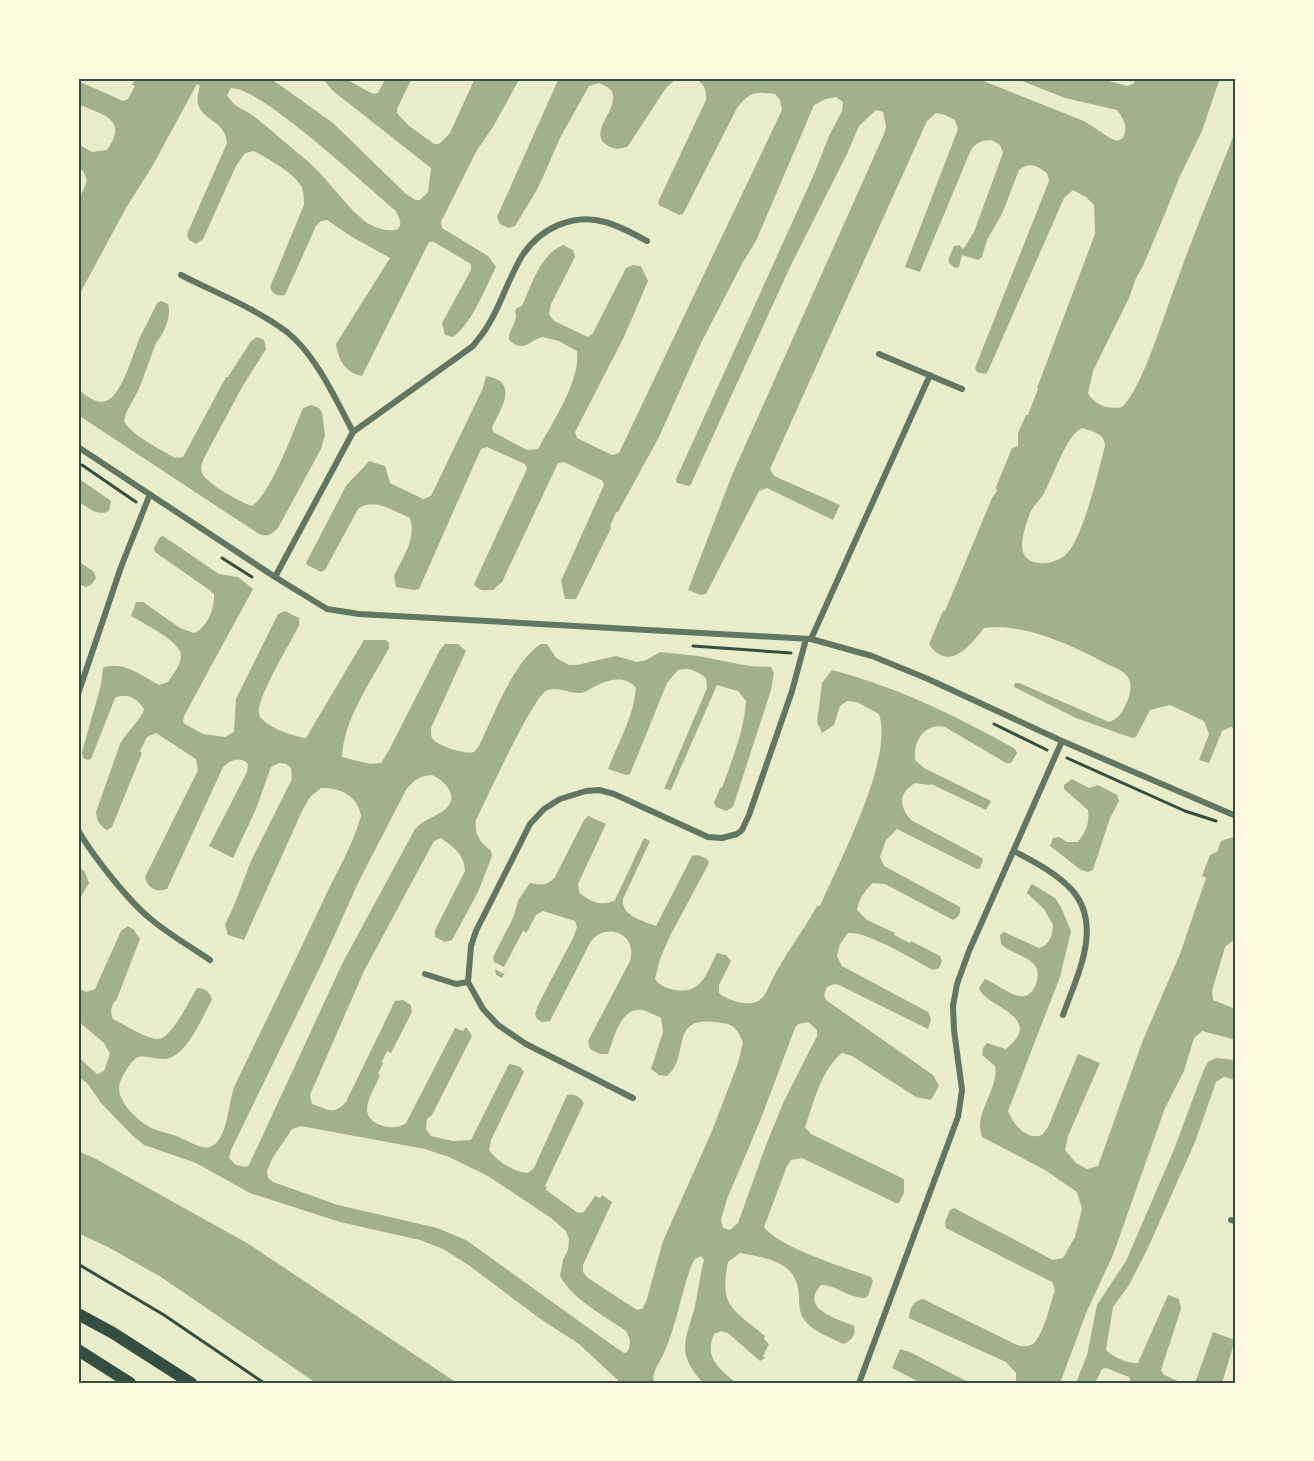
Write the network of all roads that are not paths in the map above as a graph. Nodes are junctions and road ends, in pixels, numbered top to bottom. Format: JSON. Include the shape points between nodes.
{"nodes":[{"id":1,"x":647,"y":241,"type":"dead end"},
{"id":2,"x":181,"y":275,"type":"dead end"},
{"id":3,"x":879,"y":354,"type":"dead end"},
{"id":4,"x":930,"y":375,"type":"junction"},
{"id":5,"x":962,"y":389,"type":"dead end"},
{"id":6,"x":353,"y":432,"type":"junction"},
{"id":7,"x":78,"y":447,"type":"edge"},
{"id":8,"x":150,"y":494,"type":"junction"},
{"id":9,"x":275,"y":577,"type":"junction"},
{"id":10,"x":809,"y":639,"type":"junction"},
{"id":11,"x":78,"y":694,"type":"edge"},
{"id":12,"x":1062,"y":741,"type":"junction"},
{"id":13,"x":1234,"y":815,"type":"edge"},
{"id":14,"x":78,"y":830,"type":"edge"},
{"id":15,"x":1014,"y":851,"type":"junction"},
{"id":16,"x":210,"y":960,"type":"dead end"},
{"id":17,"x":425,"y":974,"type":"dead end"},
{"id":18,"x":468,"y":982,"type":"junction"},
{"id":19,"x":1063,"y":1015,"type":"dead end"},
{"id":20,"x":633,"y":1098,"type":"dead end"},
{"id":21,"x":78,"y":1314,"type":"edge"},
{"id":22,"x":78,"y":1350,"type":"edge"},
{"id":23,"x":130,"y":1383,"type":"edge"},
{"id":24,"x":191,"y":1383,"type":"edge"},
{"id":25,"x":860,"y":1383,"type":"edge"}],
"edges":[{"from":1,"to":6,"type":"street","via":[[603,221],[579,219],[550,229],[522,256],[488,327],[473,345]]},
{"from":2,"to":6,"type":"street","via":[[288,333],[324,377]]},
{"from":3,"to":4,"type":"street"},
{"from":4,"to":5,"type":"street"},
{"from":4,"to":10,"type":"street"},
{"from":6,"to":9,"type":"street"},
{"from":7,"to":8,"type":"street"},
{"from":8,"to":9,"type":"street"},
{"from":8,"to":11,"type":"street"},
{"from":9,"to":10,"type":"street","via":[[327,609],[358,614]]},
{"from":10,"to":12,"type":"street","via":[[872,656]]},
{"from":10,"to":18,"type":"street","via":[[742,830],[722,838],[708,837],[650,808],[599,790],[560,799],[544,809],[524,835],[471,946]]},
{"from":12,"to":13,"type":"street"},
{"from":12,"to":15,"type":"street"},
{"from":14,"to":16,"type":"street","via":[[150,919]]},
{"from":15,"to":19,"type":"street","via":[[1068,886],[1080,900],[1087,919],[1087,947]]},
{"from":15,"to":25,"type":"street","via":[[957,984],[954,1030],[962,1090],[958,1117]]},
{"from":17,"to":18,"type":"street","via":[[456,984]]},
{"from":18,"to":20,"type":"street","via":[[483,1009],[498,1025],[526,1044]]},
{"from":21,"to":24,"type":"main road"},
{"from":22,"to":23,"type":"main road"}]}
